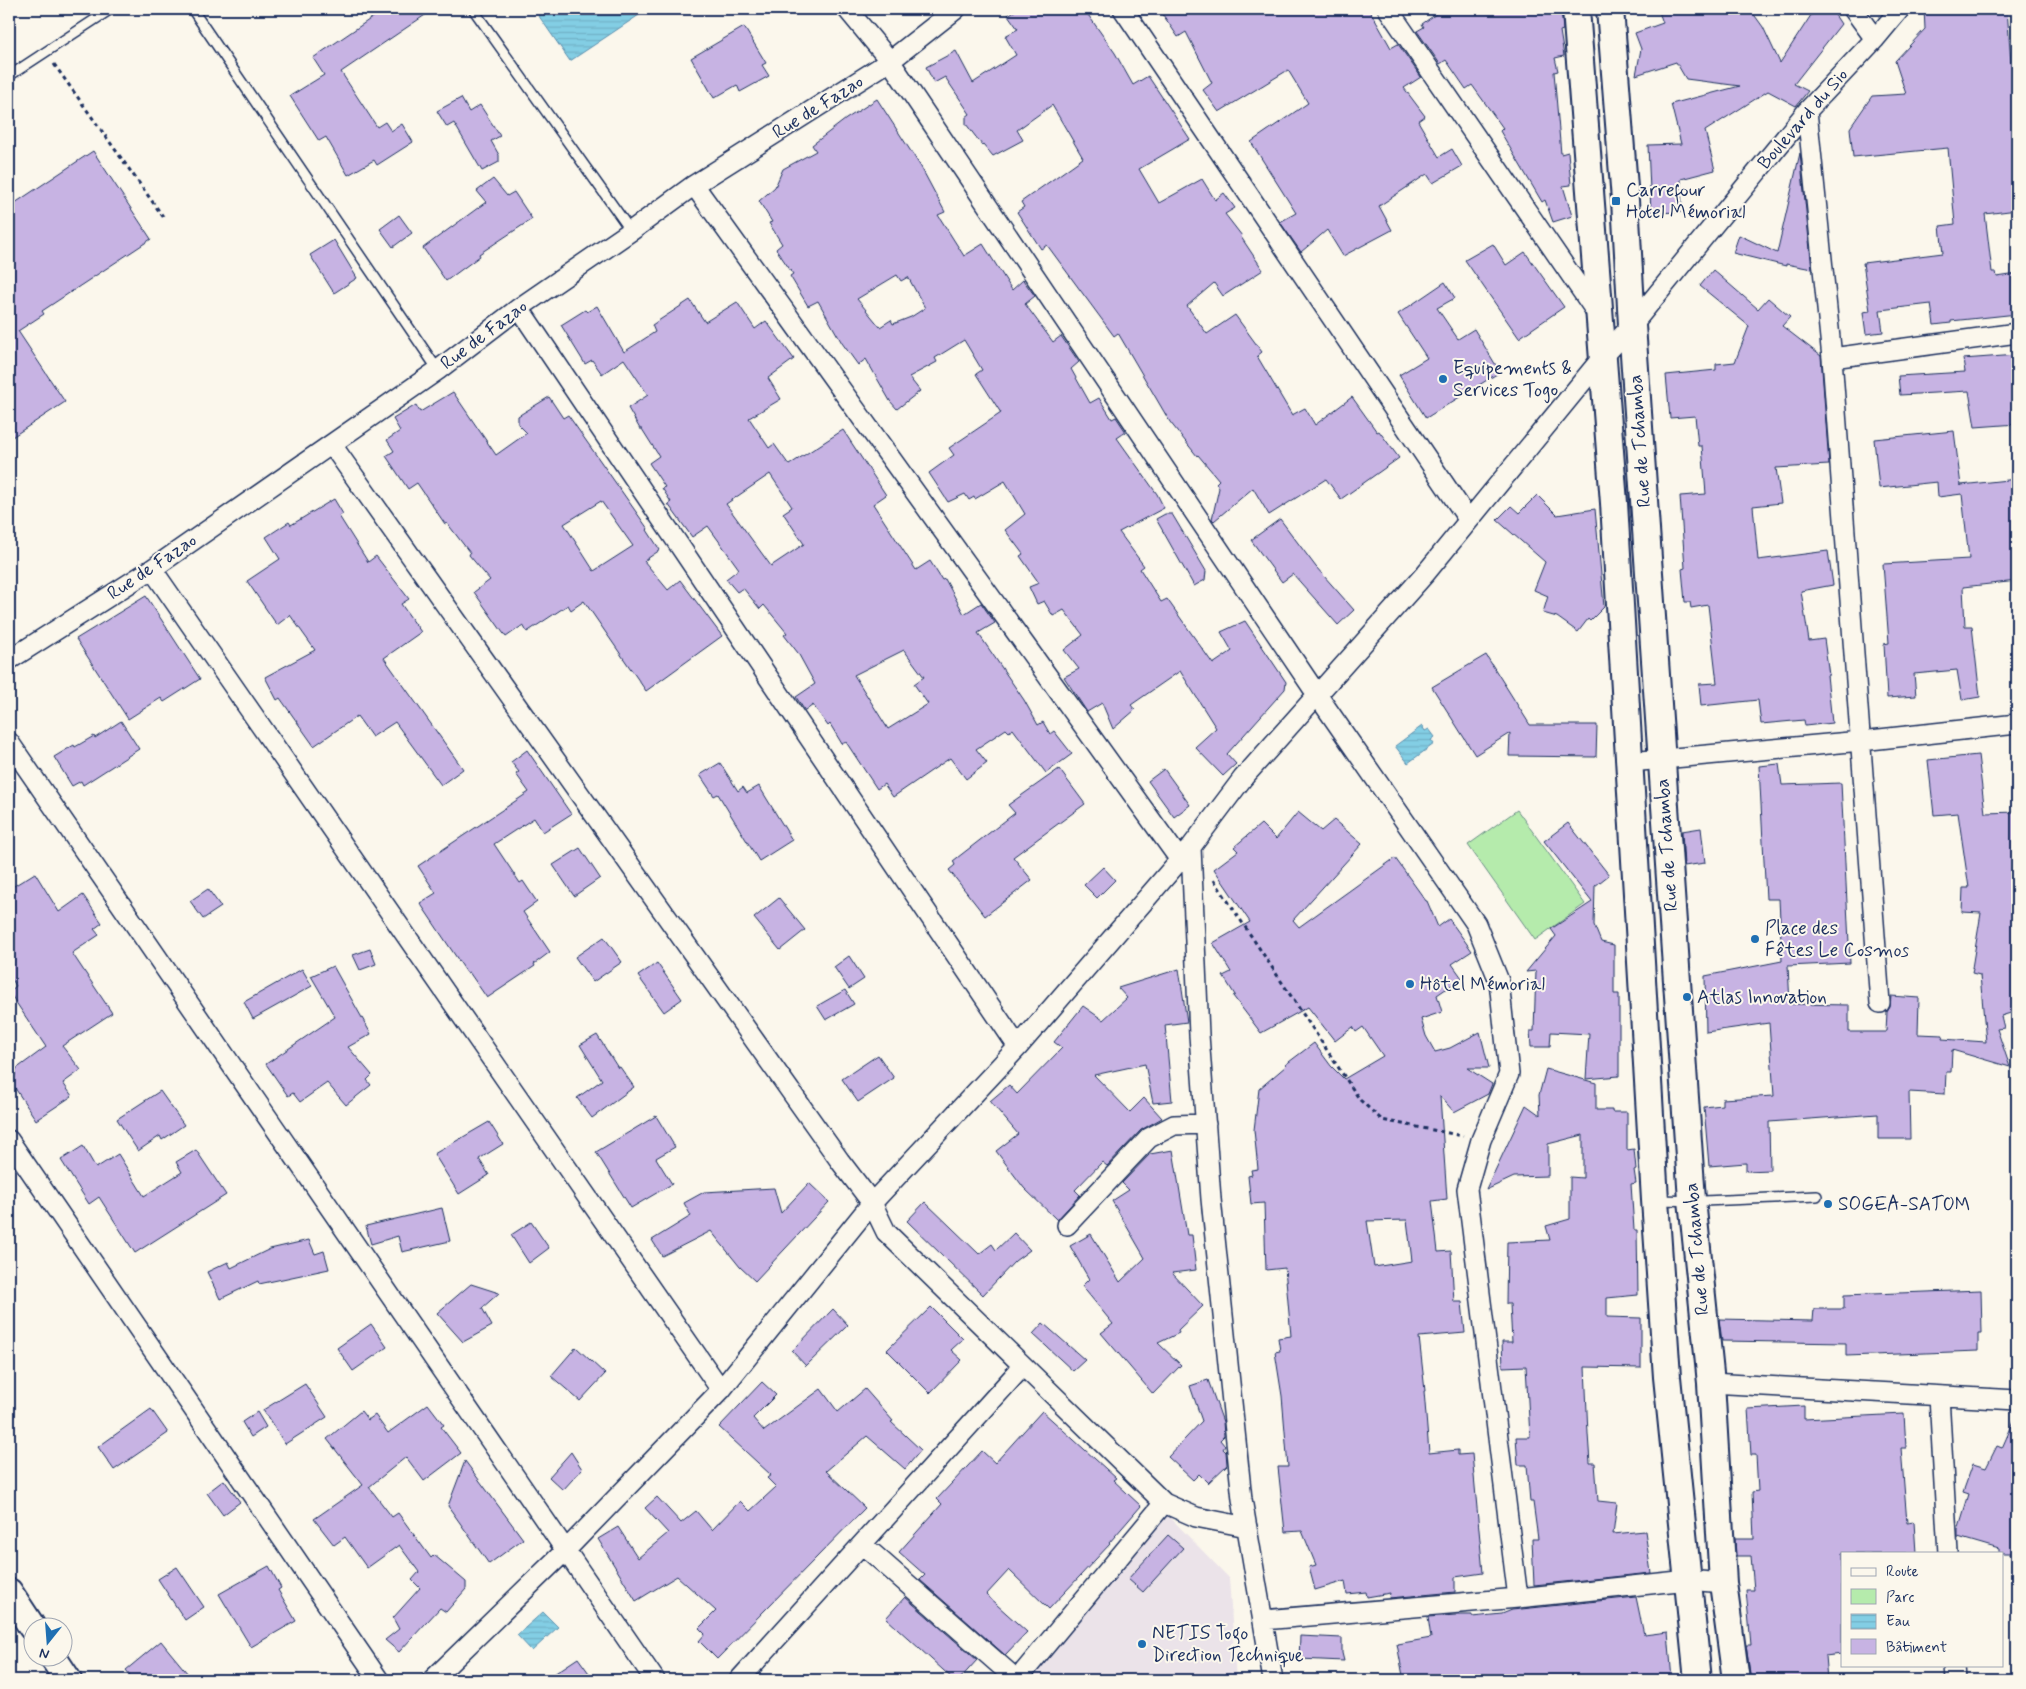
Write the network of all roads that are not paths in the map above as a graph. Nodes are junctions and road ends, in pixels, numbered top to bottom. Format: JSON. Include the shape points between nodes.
{"nodes":[{"id":1,"x":111,"y":9,"type":"edge"},
{"id":2,"x":192,"y":9,"type":"edge"},
{"id":3,"x":473,"y":9,"type":"edge"},
{"id":4,"x":847,"y":9,"type":"edge"},
{"id":5,"x":956,"y":9,"type":"edge"},
{"id":6,"x":1123,"y":9,"type":"edge"},
{"id":7,"x":1388,"y":9,"type":"edge"},
{"id":8,"x":1576,"y":9,"type":"edge"},
{"id":9,"x":1610,"y":9,"type":"edge"},
{"id":10,"x":1853,"y":9,"type":"edge"},
{"id":11,"x":1900,"y":9,"type":"edge"},
{"id":12,"x":1875,"y":39,"type":"junction"},
{"id":13,"x":890,"y":61,"type":"junction"},
{"id":14,"x":9,"y":76,"type":"edge"},
{"id":15,"x":1807,"y":111,"type":"junction"},
{"id":16,"x":694,"y":185,"type":"junction"},
{"id":17,"x":631,"y":231,"type":"junction"},
{"id":18,"x":519,"y":308,"type":"junction"},
{"id":19,"x":1599,"y":316,"type":"junction"},
{"id":20,"x":1632,"y":325,"type":"junction"},
{"id":21,"x":2017,"y":333,"type":"edge"},
{"id":22,"x":1832,"y":358,"type":"junction"},
{"id":23,"x":1601,"y":359,"type":"junction"},
{"id":24,"x":438,"y":370,"type":"junction"},
{"id":25,"x":332,"y":445,"type":"junction"},
{"id":26,"x":1468,"y":519,"type":"junction"},
{"id":27,"x":152,"y":569,"type":"junction"},
{"id":28,"x":9,"y":660,"type":"edge"},
{"id":29,"x":1318,"y":696,"type":"junction"},
{"id":30,"x":2017,"y":724,"type":"edge"},
{"id":31,"x":1861,"y":741,"type":"junction"},
{"id":32,"x":9,"y":742,"type":"edge"},
{"id":33,"x":1661,"y":760,"type":"junction"},
{"id":34,"x":1630,"y":762,"type":"junction"},
{"id":35,"x":1186,"y":853,"type":"junction"},
{"id":36,"x":1880,"y":1003,"type":"dead end"},
{"id":37,"x":1018,"y":1047,"type":"junction"},
{"id":38,"x":1206,"y":1124,"type":"junction"},
{"id":39,"x":9,"y":1140,"type":"edge"},
{"id":40,"x":1817,"y":1196,"type":"dead end"},
{"id":41,"x":1655,"y":1200,"type":"junction"},
{"id":42,"x":1692,"y":1200,"type":"junction"},
{"id":43,"x":872,"y":1203,"type":"junction"},
{"id":44,"x":1067,"y":1226,"type":"dead end"},
{"id":45,"x":1023,"y":1366,"type":"junction"},
{"id":46,"x":1711,"y":1383,"type":"junction"},
{"id":47,"x":720,"y":1390,"type":"junction"},
{"id":48,"x":1939,"y":1396,"type":"junction"},
{"id":49,"x":2017,"y":1400,"type":"edge"},
{"id":50,"x":1164,"y":1503,"type":"junction"},
{"id":51,"x":1247,"y":1527,"type":"junction"},
{"id":52,"x":862,"y":1544,"type":"junction"},
{"id":53,"x":565,"y":1551,"type":"junction"},
{"id":54,"x":1948,"y":1552,"type":"edge"},
{"id":55,"x":1688,"y":1580,"type":"junction"},
{"id":56,"x":1723,"y":1583,"type":"junction"},
{"id":57,"x":9,"y":1592,"type":"edge"},
{"id":58,"x":1518,"y":1598,"type":"junction"},
{"id":59,"x":25,"y":1616,"type":"edge"},
{"id":60,"x":1263,"y":1620,"type":"junction"},
{"id":61,"x":59,"y":1666,"type":"edge"},
{"id":62,"x":1954,"y":1666,"type":"edge"},
{"id":63,"x":68,"y":1680,"type":"edge"},
{"id":64,"x":378,"y":1680,"type":"edge"},
{"id":65,"x":432,"y":1680,"type":"edge"},
{"id":66,"x":655,"y":1680,"type":"edge"},
{"id":67,"x":739,"y":1680,"type":"edge"},
{"id":68,"x":1017,"y":1680,"type":"edge"},
{"id":69,"x":1273,"y":1680,"type":"edge"},
{"id":70,"x":1698,"y":1680,"type":"edge"},
{"id":71,"x":1736,"y":1680,"type":"edge"},
{"id":72,"x":1955,"y":1680,"type":"edge"}],
"edges":[{"from":1,"to":14,"type":"lane"},
{"from":2,"to":24,"type":"lane"},
{"from":3,"to":17,"type":"lane"},
{"from":4,"to":13,"type":"street"},
{"from":5,"to":13,"type":"street","name":"Rue de Fazao"},
{"from":6,"to":26,"type":"street"},
{"from":7,"to":19,"type":"street"},
{"from":8,"to":19,"type":"street","name":"Rue de Tchamba"},
{"from":9,"to":20,"type":"street","name":"Rue de Tchamba"},
{"from":10,"to":12,"type":"street"},
{"from":11,"to":12,"type":"street","name":"Boulevard du Sio"},
{"from":12,"to":15,"type":"street","name":"Boulevard du Sio"},
{"from":13,"to":16,"type":"street","name":"Rue de Fazao"},
{"from":13,"to":29,"type":"street"},
{"from":15,"to":20,"type":"street","name":"Boulevard du Sio"},
{"from":15,"to":22,"type":"street"},
{"from":16,"to":17,"type":"street","name":"Rue de Fazao"},
{"from":16,"to":35,"type":"street"},
{"from":17,"to":18,"type":"street","name":"Rue de Fazao"},
{"from":18,"to":24,"type":"street","name":"Rue de Fazao"},
{"from":18,"to":37,"type":"street"},
{"from":19,"to":23,"type":"street","name":"Rue de Tchamba"},
{"from":20,"to":23,"type":"street","name":"Boulevard du Sio"},
{"from":20,"to":33,"type":"street","name":"Rue de Tchamba"},
{"from":21,"to":22,"type":"street"},
{"from":22,"to":31,"type":"street"},
{"from":23,"to":26,"type":"street","name":"Boulevard du Sio"},
{"from":23,"to":34,"type":"street","name":"Rue de Tchamba"},
{"from":24,"to":25,"type":"street","name":"Rue de Fazao"},
{"from":25,"to":27,"type":"street","name":"Rue de Fazao"},
{"from":25,"to":43,"type":"street"},
{"from":26,"to":29,"type":"street","name":"Boulevard du Sio","via":[[1425,574]]},
{"from":27,"to":28,"type":"street","name":"Rue de Fazao"},
{"from":27,"to":47,"type":"street"},
{"from":29,"to":35,"type":"street","name":"Boulevard du Sio","via":[[1243,778]]},
{"from":29,"to":58,"type":"street","via":[[1476,924],[1499,982],[1509,1074],[1481,1140],[1467,1189]]},
{"from":30,"to":31,"type":"street"},
{"from":31,"to":33,"type":"street"},
{"from":31,"to":36,"type":"street"},
{"from":32,"to":53,"type":"street"},
{"from":33,"to":34,"type":"street"},
{"from":33,"to":42,"type":"street","name":"Rue de Tchamba"},
{"from":34,"to":41,"type":"street","name":"Rue de Tchamba"},
{"from":35,"to":37,"type":"street","name":"Boulevard du Sio"},
{"from":35,"to":38,"type":"street"},
{"from":37,"to":43,"type":"street","name":"Boulevard du Sio"},
{"from":38,"to":44,"type":"street","via":[[1174,1125],[1149,1138]]},
{"from":38,"to":51,"type":"street","via":[[1211,1199]]},
{"from":39,"to":64,"type":"street"},
{"from":40,"to":42,"type":"lane"},
{"from":41,"to":42,"type":"lane"},
{"from":41,"to":55,"type":"street","name":"Rue de Tchamba"},
{"from":42,"to":46,"type":"street","name":"Rue de Tchamba"},
{"from":43,"to":45,"type":"street","via":[[886,1232]]},
{"from":43,"to":47,"type":"street","name":"Boulevard du Sio"},
{"from":45,"to":50,"type":"street"},
{"from":45,"to":52,"type":"street"},
{"from":46,"to":48,"type":"street"},
{"from":46,"to":56,"type":"street","name":"Rue de Tchamba"},
{"from":47,"to":53,"type":"street","name":"Boulevard du Sio"},
{"from":48,"to":49,"type":"street"},
{"from":48,"to":54,"type":"street"},
{"from":50,"to":51,"type":"street","via":[[1196,1517]]},
{"from":50,"to":68,"type":"street"},
{"from":51,"to":60,"type":"street"},
{"from":52,"to":67,"type":"street"},
{"from":52,"to":68,"type":"street"},
{"from":53,"to":65,"type":"street","name":"Boulevard du Sio"},
{"from":53,"to":66,"type":"street"},
{"from":55,"to":56,"type":"street"},
{"from":55,"to":58,"type":"street"},
{"from":55,"to":70,"type":"street","name":"Rue de Tchamba"},
{"from":56,"to":71,"type":"street","name":"Rue de Tchamba"},
{"from":57,"to":59,"type":"street"},
{"from":58,"to":60,"type":"street"},
{"from":60,"to":69,"type":"street"},
{"from":61,"to":63,"type":"street"},
{"from":62,"to":72,"type":"street"}]}
